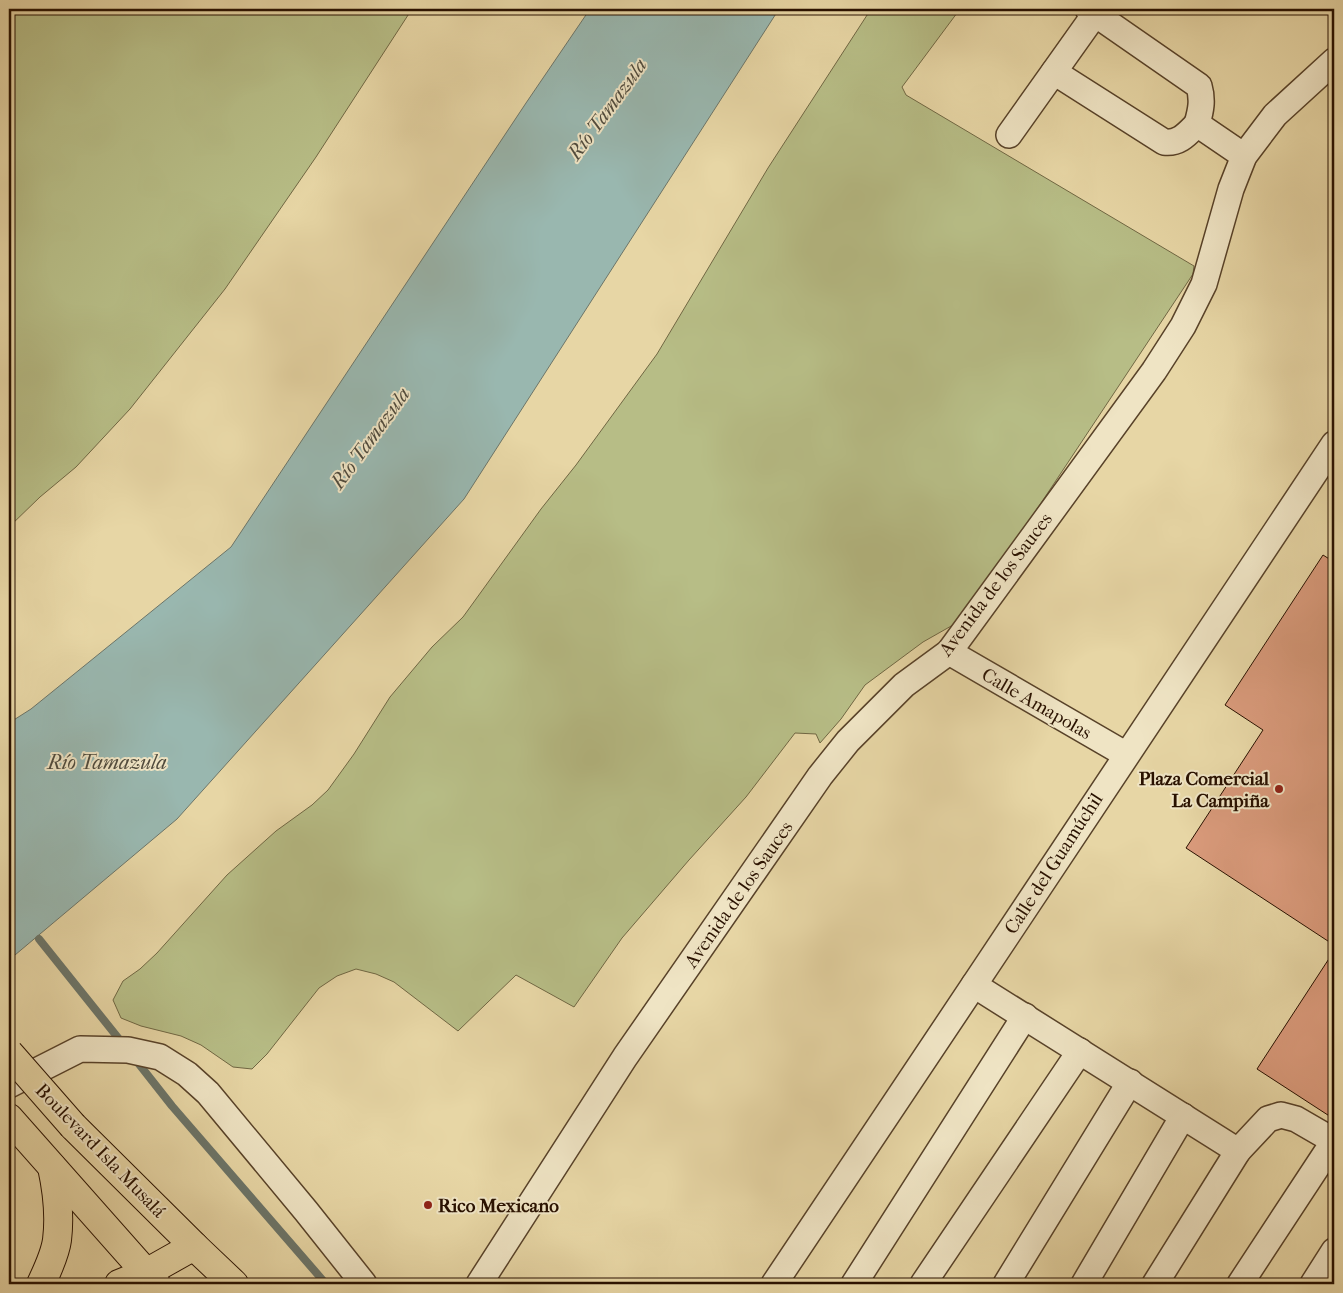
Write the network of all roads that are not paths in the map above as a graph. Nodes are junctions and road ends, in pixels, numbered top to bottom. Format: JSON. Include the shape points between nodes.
{"nodes":[{"id":1,"x":1092,"y":11,"type":"edge"},
{"id":2,"x":1334,"y":61,"type":"edge"},
{"id":3,"x":1054,"y":72,"type":"junction"},
{"id":4,"x":1197,"y":124,"type":"junction"},
{"id":5,"x":1009,"y":135,"type":"dead end"},
{"id":6,"x":1244,"y":156,"type":"junction"},
{"id":7,"x":1334,"y":444,"type":"edge"},
{"id":8,"x":949,"y":652,"type":"junction"},
{"id":9,"x":1126,"y":754,"type":"junction"},
{"id":10,"x":974,"y":985,"type":"junction"},
{"id":11,"x":1025,"y":1016,"type":"junction"},
{"id":12,"x":1080,"y":1051,"type":"junction"},
{"id":13,"x":9,"y":1053,"type":"edge"},
{"id":14,"x":1130,"y":1082,"type":"junction"},
{"id":15,"x":9,"y":1084,"type":"edge"},
{"id":16,"x":1183,"y":1116,"type":"junction"},
{"id":17,"x":9,"y":1118,"type":"edge"},
{"id":18,"x":1334,"y":1141,"type":"edge"},
{"id":19,"x":1238,"y":1151,"type":"junction"},
{"id":20,"x":45,"y":1159,"type":"junction"},
{"id":21,"x":194,"y":1246,"type":"junction"},
{"id":22,"x":1334,"y":1251,"type":"edge"},
{"id":23,"x":151,"y":1279,"type":"edge"},
{"id":24,"x":228,"y":1283,"type":"edge"},
{"id":25,"x":41,"y":1284,"type":"edge"},
{"id":26,"x":119,"y":1284,"type":"edge"},
{"id":27,"x":364,"y":1284,"type":"edge"},
{"id":28,"x":479,"y":1284,"type":"edge"},
{"id":29,"x":774,"y":1284,"type":"edge"},
{"id":30,"x":854,"y":1284,"type":"edge"},
{"id":31,"x":922,"y":1284,"type":"edge"},
{"id":32,"x":1006,"y":1284,"type":"edge"},
{"id":33,"x":1084,"y":1284,"type":"edge"},
{"id":34,"x":1155,"y":1284,"type":"edge"},
{"id":35,"x":1240,"y":1284,"type":"edge"},
{"id":36,"x":1313,"y":1284,"type":"edge"}],
"edges":[{"from":1,"to":3,"type":"street"},
{"from":1,"to":4,"type":"street","via":[[1199,86],[1202,98]]},
{"from":2,"to":6,"type":"street","name":"Avenida de los Sauces","via":[[1275,115]]},
{"from":3,"to":4,"type":"street","via":[[1164,142],[1182,139]]},
{"from":3,"to":5,"type":"street"},
{"from":4,"to":6,"type":"street"},
{"from":6,"to":8,"type":"street","name":"Avenida de los Sauces","via":[[1231,188],[1204,284],[1183,326],[1154,371]]},
{"from":7,"to":9,"type":"street","name":"Calle del Guamúchil"},
{"from":8,"to":9,"type":"street","name":"Calle Amapolas"},
{"from":8,"to":28,"type":"street","name":"Avenida de los Sauces","via":[[904,685],[848,741],[820,776],[625,1057]]},
{"from":9,"to":10,"type":"street","name":"Calle del Guamúchil"},
{"from":10,"to":11,"type":"street"},
{"from":10,"to":29,"type":"street","name":"Calle del Guamúchil"},
{"from":11,"to":12,"type":"street"},
{"from":11,"to":30,"type":"street"},
{"from":12,"to":14,"type":"street"},
{"from":12,"to":31,"type":"street"},
{"from":13,"to":21,"type":"main road","name":"Boulevard Isla Musalá","bridge":true,"via":[[73,1126]]},
{"from":14,"to":16,"type":"street"},
{"from":14,"to":32,"type":"street"},
{"from":15,"to":27,"type":"street","via":[[80,1049],[128,1050],[160,1057],[187,1074],[208,1093]]},
{"from":16,"to":19,"type":"street"},
{"from":16,"to":33,"type":"street"},
{"from":17,"to":20,"type":"main road"},
{"from":18,"to":19,"type":"street","via":[[1296,1119],[1281,1115],[1268,1119]]},
{"from":18,"to":35,"type":"street"},
{"from":19,"to":34,"type":"street"},
{"from":20,"to":23,"type":"main road"},
{"from":20,"to":25,"type":"main road","via":[[57,1192],[57,1241]]},
{"from":21,"to":23,"type":"main road"},
{"from":21,"to":24,"type":"main road","name":"Boulevard Isla Musalá"},
{"from":22,"to":36,"type":"street"},
{"from":23,"to":26,"type":"main road"}]}
